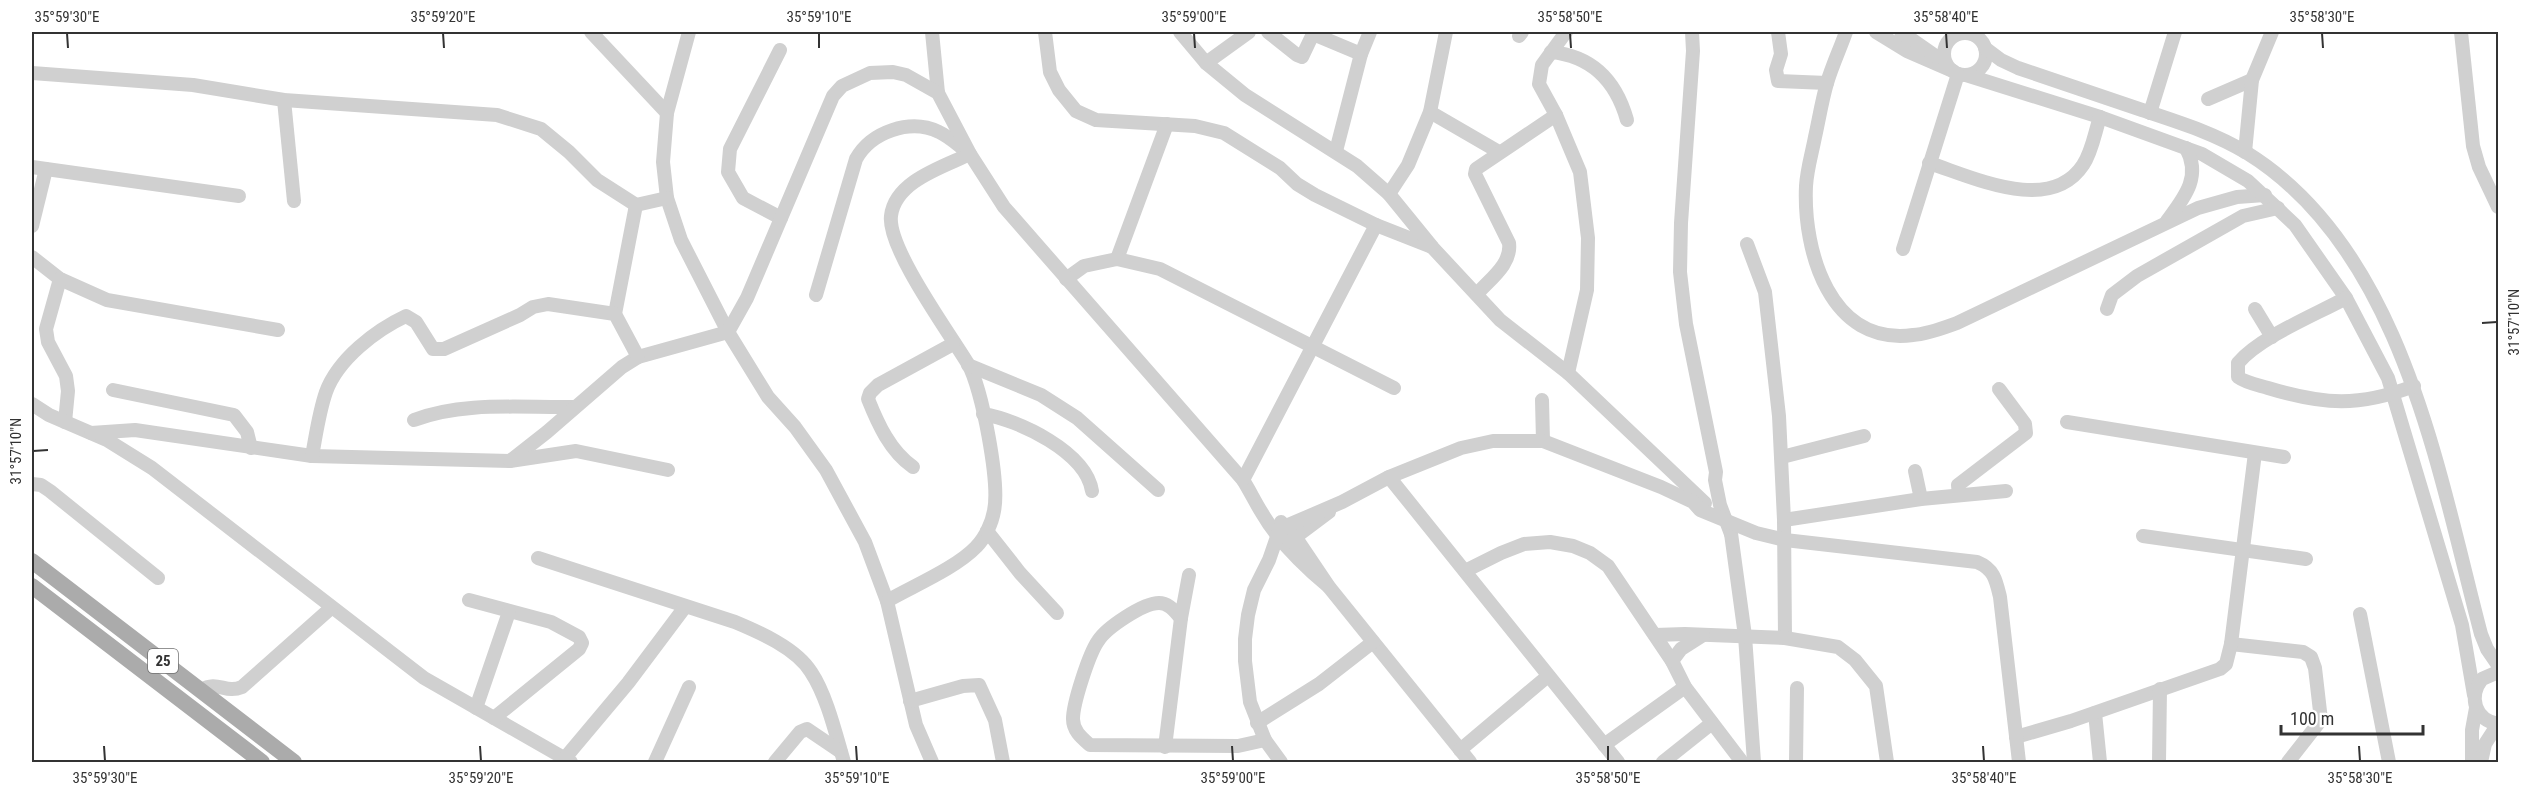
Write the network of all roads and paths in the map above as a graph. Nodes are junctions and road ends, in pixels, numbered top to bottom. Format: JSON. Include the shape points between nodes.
{"nodes":[{"id":1,"x":591,"y":32,"type":"edge"},
{"id":2,"x":689,"y":32,"type":"edge"},
{"id":3,"x":932,"y":32,"type":"edge"},
{"id":4,"x":1045,"y":32,"type":"edge"},
{"id":5,"x":1180,"y":32,"type":"edge"},
{"id":6,"x":1249,"y":32,"type":"edge"},
{"id":7,"x":1268,"y":32,"type":"edge"},
{"id":8,"x":1370,"y":32,"type":"edge"},
{"id":9,"x":1446,"y":32,"type":"edge"},
{"id":10,"x":1566,"y":32,"type":"edge"},
{"id":11,"x":1692,"y":32,"type":"edge"},
{"id":12,"x":1778,"y":32,"type":"edge"},
{"id":13,"x":1846,"y":32,"type":"edge"},
{"id":14,"x":1876,"y":32,"type":"edge"},
{"id":15,"x":1901,"y":32,"type":"edge"},
{"id":16,"x":1962,"y":32,"type":"edge"},
{"id":17,"x":2175,"y":32,"type":"edge"},
{"id":18,"x":2272,"y":32,"type":"edge"},
{"id":19,"x":2459,"y":34,"type":"edge"},
{"id":20,"x":1985,"y":48,"type":"junction"},
{"id":21,"x":780,"y":50,"type":"dead end"},
{"id":22,"x":1551,"y":52,"type":"junction"},
{"id":23,"x":1361,"y":54,"type":"junction"},
{"id":24,"x":1206,"y":63,"type":"junction"},
{"id":25,"x":1955,"y":71,"type":"junction"},
{"id":26,"x":32,"y":73,"type":"edge"},
{"id":27,"x":2252,"y":80,"type":"junction"},
{"id":28,"x":1827,"y":83,"type":"junction"},
{"id":29,"x":938,"y":93,"type":"junction"},
{"id":30,"x":2208,"y":99,"type":"dead end"},
{"id":31,"x":284,"y":100,"type":"junction"},
{"id":32,"x":1430,"y":112,"type":"junction"},
{"id":33,"x":667,"y":113,"type":"junction"},
{"id":34,"x":2150,"y":113,"type":"junction"},
{"id":35,"x":1556,"y":115,"type":"junction"},
{"id":36,"x":2100,"y":117,"type":"junction"},
{"id":37,"x":1627,"y":120,"type":"dead end"},
{"id":38,"x":1167,"y":124,"type":"junction"},
{"id":39,"x":2186,"y":148,"type":"junction"},
{"id":40,"x":1336,"y":151,"type":"junction"},
{"id":41,"x":1499,"y":152,"type":"junction"},
{"id":42,"x":2246,"y":152,"type":"junction"},
{"id":43,"x":970,"y":154,"type":"junction"},
{"id":44,"x":1929,"y":163,"type":"junction"},
{"id":45,"x":32,"y":167,"type":"edge"},
{"id":46,"x":46,"y":169,"type":"junction"},
{"id":47,"x":1389,"y":194,"type":"junction"},
{"id":48,"x":2265,"y":195,"type":"junction"},
{"id":49,"x":239,"y":196,"type":"dead end"},
{"id":50,"x":667,"y":198,"type":"junction"},
{"id":51,"x":2221,"y":200,"type":"junction"},
{"id":52,"x":294,"y":201,"type":"dead end"},
{"id":53,"x":636,"y":204,"type":"junction"},
{"id":54,"x":2499,"y":207,"type":"edge"},
{"id":55,"x":2278,"y":208,"type":"junction"},
{"id":56,"x":781,"y":218,"type":"junction"},
{"id":57,"x":2235,"y":220,"type":"junction"},
{"id":58,"x":2166,"y":223,"type":"junction"},
{"id":59,"x":1376,"y":225,"type":"junction"},
{"id":60,"x":32,"y":226,"type":"edge"},
{"id":61,"x":1748,"y":244,"type":"dead end"},
{"id":62,"x":1433,"y":248,"type":"junction"},
{"id":63,"x":1903,"y":249,"type":"dead end"},
{"id":64,"x":32,"y":257,"type":"edge"},
{"id":65,"x":1117,"y":259,"type":"junction"},
{"id":66,"x":60,"y":279,"type":"junction"},
{"id":67,"x":1066,"y":279,"type":"junction"},
{"id":68,"x":1477,"y":294,"type":"junction"},
{"id":69,"x":816,"y":295,"type":"dead end"},
{"id":70,"x":2346,"y":298,"type":"junction"},
{"id":71,"x":2107,"y":309,"type":"dead end"},
{"id":72,"x":2255,"y":309,"type":"dead end"},
{"id":73,"x":615,"y":314,"type":"junction"},
{"id":74,"x":278,"y":330,"type":"dead end"},
{"id":75,"x":728,"y":332,"type":"junction"},
{"id":76,"x":2272,"y":337,"type":"junction"},
{"id":77,"x":953,"y":344,"type":"junction"},
{"id":78,"x":1313,"y":345,"type":"junction"},
{"id":79,"x":638,"y":357,"type":"junction"},
{"id":80,"x":969,"y":365,"type":"junction"},
{"id":81,"x":1568,"y":373,"type":"junction"},
{"id":82,"x":2414,"y":386,"type":"junction"},
{"id":83,"x":1394,"y":388,"type":"dead end"},
{"id":84,"x":1999,"y":389,"type":"dead end"},
{"id":85,"x":113,"y":390,"type":"dead end"},
{"id":86,"x":2394,"y":394,"type":"junction"},
{"id":87,"x":1542,"y":400,"type":"dead end"},
{"id":88,"x":32,"y":404,"type":"edge"},
{"id":89,"x":574,"y":407,"type":"junction"},
{"id":90,"x":983,"y":414,"type":"junction"},
{"id":91,"x":414,"y":420,"type":"dead end"},
{"id":92,"x":65,"y":422,"type":"junction"},
{"id":93,"x":2067,"y":422,"type":"dead end"},
{"id":94,"x":91,"y":433,"type":"junction"},
{"id":95,"x":1864,"y":436,"type":"dead end"},
{"id":96,"x":1543,"y":441,"type":"junction"},
{"id":97,"x":251,"y":448,"type":"junction"},
{"id":98,"x":2255,"y":453,"type":"junction"},
{"id":99,"x":312,"y":456,"type":"junction"},
{"id":100,"x":1657,"y":456,"type":"junction"},
{"id":101,"x":1782,"y":457,"type":"junction"},
{"id":102,"x":2284,"y":457,"type":"dead end"},
{"id":103,"x":510,"y":461,"type":"junction"},
{"id":104,"x":913,"y":467,"type":"dead end"},
{"id":105,"x":668,"y":470,"type":"dead end"},
{"id":106,"x":1673,"y":471,"type":"junction"},
{"id":107,"x":1915,"y":471,"type":"dead end"},
{"id":108,"x":1389,"y":477,"type":"junction"},
{"id":109,"x":1244,"y":480,"type":"junction"},
{"id":110,"x":32,"y":484,"type":"edge"},
{"id":111,"x":1665,"y":489,"type":"junction"},
{"id":112,"x":1158,"y":490,"type":"dead end"},
{"id":113,"x":1092,"y":491,"type":"dead end"},
{"id":114,"x":2006,"y":491,"type":"dead end"},
{"id":115,"x":1959,"y":495,"type":"junction"},
{"id":116,"x":1921,"y":499,"type":"junction"},
{"id":117,"x":1699,"y":502,"type":"junction"},
{"id":118,"x":1727,"y":520,"type":"junction"},
{"id":119,"x":1784,"y":520,"type":"junction"},
{"id":120,"x":987,"y":531,"type":"junction"},
{"id":121,"x":2143,"y":536,"type":"dead end"},
{"id":122,"x":1284,"y":538,"type":"junction"},
{"id":123,"x":1785,"y":540,"type":"junction"},
{"id":124,"x":2244,"y":550,"type":"junction"},
{"id":125,"x":538,"y":558,"type":"dead end"},
{"id":126,"x":2306,"y":559,"type":"dead end"},
{"id":127,"x":32,"y":561,"type":"edge"},
{"id":128,"x":1465,"y":571,"type":"junction"},
{"id":129,"x":1189,"y":575,"type":"dead end"},
{"id":130,"x":159,"y":578,"type":"dead end"},
{"id":131,"x":32,"y":586,"type":"edge"},
{"id":132,"x":469,"y":600,"type":"dead end"},
{"id":133,"x":886,"y":601,"type":"junction"},
{"id":134,"x":685,"y":607,"type":"junction"},
{"id":135,"x":331,"y":608,"type":"junction"},
{"id":136,"x":509,"y":612,"type":"junction"},
{"id":137,"x":1057,"y":613,"type":"dead end"},
{"id":138,"x":2360,"y":614,"type":"dead end"},
{"id":139,"x":1181,"y":618,"type":"junction"},
{"id":140,"x":1655,"y":635,"type":"junction"},
{"id":141,"x":1703,"y":635,"type":"junction"},
{"id":142,"x":1745,"y":636,"type":"junction"},
{"id":143,"x":1785,"y":638,"type":"junction"},
{"id":144,"x":1373,"y":642,"type":"junction"},
{"id":145,"x":2231,"y":644,"type":"junction"},
{"id":146,"x":1672,"y":662,"type":"junction"},
{"id":147,"x":2499,"y":665,"type":"edge"},
{"id":148,"x":2499,"y":672,"type":"edge"},
{"id":149,"x":1548,"y":676,"type":"junction"},
{"id":150,"x":689,"y":687,"type":"dead end"},
{"id":151,"x":1685,"y":687,"type":"junction"},
{"id":152,"x":1797,"y":688,"type":"dead end"},
{"id":153,"x":2160,"y":689,"type":"junction"},
{"id":154,"x":201,"y":690,"type":"junction"},
{"id":155,"x":910,"y":701,"type":"junction"},
{"id":156,"x":2475,"y":701,"type":"junction"},
{"id":157,"x":476,"y":708,"type":"junction"},
{"id":158,"x":2095,"y":713,"type":"junction"},
{"id":159,"x":494,"y":718,"type":"junction"},
{"id":160,"x":1257,"y":723,"type":"junction"},
{"id":161,"x":1712,"y":723,"type":"junction"},
{"id":162,"x":2498,"y":724,"type":"edge"},
{"id":163,"x":2016,"y":737,"type":"junction"},
{"id":164,"x":1265,"y":740,"type":"junction"},
{"id":165,"x":1604,"y":745,"type":"junction"},
{"id":166,"x":1165,"y":747,"type":"junction"},
{"id":167,"x":1460,"y":750,"type":"junction"},
{"id":168,"x":843,"y":757,"type":"edge"},
{"id":169,"x":568,"y":760,"type":"edge"},
{"id":170,"x":262,"y":762,"type":"edge"},
{"id":171,"x":294,"y":762,"type":"edge"},
{"id":172,"x":655,"y":762,"type":"edge"},
{"id":173,"x":775,"y":762,"type":"edge"},
{"id":174,"x":932,"y":762,"type":"edge"},
{"id":175,"x":1003,"y":762,"type":"edge"},
{"id":176,"x":1281,"y":762,"type":"edge"},
{"id":177,"x":1470,"y":762,"type":"edge"},
{"id":178,"x":1618,"y":762,"type":"edge"},
{"id":179,"x":1663,"y":762,"type":"edge"},
{"id":180,"x":1742,"y":762,"type":"edge"},
{"id":181,"x":1754,"y":762,"type":"edge"},
{"id":182,"x":1796,"y":762,"type":"edge"},
{"id":183,"x":1887,"y":762,"type":"edge"},
{"id":184,"x":2019,"y":762,"type":"edge"},
{"id":185,"x":2100,"y":762,"type":"edge"},
{"id":186,"x":2159,"y":762,"type":"edge"},
{"id":187,"x":2288,"y":762,"type":"edge"},
{"id":188,"x":2389,"y":762,"type":"edge"},
{"id":189,"x":2472,"y":762,"type":"edge"},
{"id":190,"x":2481,"y":762,"type":"edge"}],
"edges":[{"from":1,"to":33,"type":"street"},
{"from":2,"to":33,"type":"street"},
{"from":3,"to":29,"type":"street"},
{"from":4,"to":38,"type":"street","via":[[1050,72],[1076,111],[1096,120]]},
{"from":5,"to":24,"type":"street"},
{"from":6,"to":24,"type":"street"},
{"from":7,"to":23,"type":"street","via":[[1302,57],[1312,36]]},
{"from":8,"to":23,"type":"street"},
{"from":9,"to":32,"type":"street"},
{"from":10,"to":22,"type":"street"},
{"from":11,"to":118,"type":"street","via":[[1681,280],[1715,480]]},
{"from":12,"to":28,"type":"street","via":[[1778,81]]},
{"from":13,"to":28,"type":"street"},
{"from":14,"to":25,"type":"street","via":[[1907,51]]},
{"from":15,"to":25,"type":"street"},
{"from":16,"to":20,"type":"street","via":[[1980,39]]},
{"from":16,"to":25,"type":"street","via":[[1950,38],[1944,47]]},
{"from":17,"to":34,"type":"street"},
{"from":18,"to":27,"type":"street"},
{"from":19,"to":54,"type":"street","via":[[2473,146]]},
{"from":20,"to":25,"type":"street","via":[[1980,68]]},
{"from":20,"to":34,"type":"street","via":[[2018,68]]},
{"from":21,"to":56,"type":"street","via":[[730,148],[728,172],[743,198]]},
{"from":22,"to":35,"type":"street","via":[[1542,65],[1539,84]]},
{"from":22,"to":37,"type":"street","via":[[1581,59],[1605,74],[1622,101]]},
{"from":23,"to":40,"type":"street"},
{"from":24,"to":40,"type":"street","via":[[1245,95]]},
{"from":25,"to":36,"type":"street"},
{"from":25,"to":44,"type":"street"},
{"from":26,"to":31,"type":"street","via":[[193,85]]},
{"from":27,"to":30,"type":"street"},
{"from":27,"to":42,"type":"street"},
{"from":28,"to":58,"type":"street","via":[[1806,185],[1810,240],[1828,292],[1859,325],[1880,333],[1913,335],[1957,323]]},
{"from":29,"to":43,"type":"street"},
{"from":29,"to":56,"type":"street","via":[[893,72],[870,73],[842,86],[833,96]]},
{"from":31,"to":52,"type":"street"},
{"from":31,"to":53,"type":"street","via":[[497,114],[541,129],[597,180]]},
{"from":32,"to":41,"type":"street"},
{"from":32,"to":47,"type":"street","via":[[1408,165]]},
{"from":33,"to":50,"type":"street","via":[[663,162]]},
{"from":34,"to":42,"type":"street","via":[[2211,134]]},
{"from":35,"to":41,"type":"street"},
{"from":35,"to":81,"type":"street","via":[[1580,172],[1588,238],[1587,290]]},
{"from":36,"to":39,"type":"street"},
{"from":36,"to":44,"type":"street","via":[[2081,168],[2063,182],[2045,189],[2016,190]]},
{"from":38,"to":59,"type":"street","via":[[1224,133],[1315,195]]},
{"from":38,"to":65,"type":"street"},
{"from":39,"to":48,"type":"street","via":[[2233,170]]},
{"from":39,"to":58,"type":"street","via":[[2192,162],[2191,184]]},
{"from":40,"to":47,"type":"street"},
{"from":41,"to":68,"type":"street","via":[[1476,169],[1475,174],[1509,243],[1510,253]]},
{"from":42,"to":82,"type":"street","via":[[2296,191],[2348,255],[2388,322]]},
{"from":43,"to":67,"type":"street","via":[[1004,207]]},
{"from":43,"to":69,"type":"street","via":[[939,131],[912,126],[898,128],[870,142],[856,159]]},
{"from":43,"to":77,"type":"street","via":[[903,191],[890,216],[896,244]]},
{"from":44,"to":63,"type":"street"},
{"from":45,"to":46,"type":"street"},
{"from":46,"to":49,"type":"street"},
{"from":46,"to":60,"type":"street"},
{"from":47,"to":62,"type":"street"},
{"from":48,"to":51,"type":"street"},
{"from":48,"to":55,"type":"street"},
{"from":50,"to":53,"type":"street"},
{"from":50,"to":75,"type":"street","via":[[681,240]]},
{"from":51,"to":57,"type":"street","via":[[2229,204]]},
{"from":51,"to":58,"type":"street"},
{"from":53,"to":73,"type":"street"},
{"from":55,"to":57,"type":"street"},
{"from":55,"to":70,"type":"street","via":[[2313,249]]},
{"from":56,"to":75,"type":"street"},
{"from":57,"to":71,"type":"street","via":[[2128,281],[2112,295]]},
{"from":59,"to":62,"type":"street"},
{"from":59,"to":78,"type":"street"},
{"from":61,"to":101,"type":"street","via":[[1765,292]]},
{"from":62,"to":68,"type":"street"},
{"from":64,"to":66,"type":"street"},
{"from":65,"to":67,"type":"street","via":[[1084,266]]},
{"from":65,"to":78,"type":"street","via":[[1160,269]]},
{"from":66,"to":74,"type":"street","via":[[107,300]]},
{"from":66,"to":92,"type":"street","via":[[46,336],[66,376]]},
{"from":67,"to":109,"type":"street"},
{"from":68,"to":81,"type":"street","via":[[1500,320]]},
{"from":70,"to":76,"type":"street"},
{"from":70,"to":86,"type":"street"},
{"from":72,"to":76,"type":"street"},
{"from":73,"to":79,"type":"street"},
{"from":73,"to":99,"type":"street","via":[[548,304],[533,307],[444,349],[433,349],[416,322],[406,316],[359,348],[342,365],[327,390]]},
{"from":75,"to":79,"type":"street"},
{"from":75,"to":133,"type":"street","via":[[768,397],[826,470],[866,542]]},
{"from":76,"to":86,"type":"street","via":[[2238,363],[2236,372],[2241,380],[2330,403]]},
{"from":77,"to":80,"type":"street"},
{"from":77,"to":104,"type":"street","via":[[878,385],[868,399],[900,458]]},
{"from":78,"to":83,"type":"street"},
{"from":78,"to":109,"type":"street"},
{"from":79,"to":89,"type":"street"},
{"from":80,"to":90,"type":"street"},
{"from":80,"to":112,"type":"street","via":[[1041,395],[1077,418]]},
{"from":81,"to":100,"type":"street"},
{"from":82,"to":86,"type":"street"},
{"from":82,"to":147,"type":"street","via":[[2481,634]]},
{"from":84,"to":115,"type":"street","via":[[2025,424],[2026,434],[1958,485]]},
{"from":85,"to":97,"type":"street","via":[[234,415],[247,432]]},
{"from":86,"to":156,"type":"street","via":[[2462,625]]},
{"from":87,"to":96,"type":"street"},
{"from":88,"to":92,"type":"street"},
{"from":89,"to":91,"type":"street","via":[[458,409]]},
{"from":89,"to":103,"type":"street"},
{"from":90,"to":113,"type":"street","via":[[1027,428],[1053,444],[1084,468]]},
{"from":90,"to":120,"type":"street","via":[[995,480],[994,512]]},
{"from":92,"to":94,"type":"street"},
{"from":93,"to":98,"type":"street"},
{"from":94,"to":97,"type":"street","via":[[135,430]]},
{"from":94,"to":135,"type":"street","via":[[152,468]]},
{"from":95,"to":101,"type":"street"},
{"from":96,"to":108,"type":"street","via":[[1493,441],[1461,448]]},
{"from":96,"to":111,"type":"street"},
{"from":97,"to":99,"type":"street"},
{"from":98,"to":102,"type":"street"},
{"from":98,"to":124,"type":"street"},
{"from":99,"to":103,"type":"street"},
{"from":100,"to":106,"type":"street"},
{"from":100,"to":111,"type":"street","via":[[1657,472]]},
{"from":101,"to":119,"type":"street"},
{"from":103,"to":105,"type":"street","via":[[576,451]]},
{"from":106,"to":111,"type":"street","via":[[1674,481]]},
{"from":106,"to":117,"type":"street"},
{"from":107,"to":116,"type":"street"},
{"from":108,"to":122,"type":"street"},
{"from":108,"to":128,"type":"street"},
{"from":109,"to":122,"type":"street"},
{"from":110,"to":130,"type":"street","via":[[50,491]]},
{"from":111,"to":117,"type":"street"},
{"from":114,"to":115,"type":"street"},
{"from":115,"to":116,"type":"street"},
{"from":116,"to":119,"type":"street"},
{"from":117,"to":118,"type":"street","via":[[1700,510]]},
{"from":118,"to":123,"type":"street"},
{"from":118,"to":142,"type":"street"},
{"from":119,"to":123,"type":"street"},
{"from":120,"to":133,"type":"street","via":[[963,558]]},
{"from":120,"to":137,"type":"street"},
{"from":121,"to":124,"type":"street"},
{"from":122,"to":144,"type":"street"},
{"from":122,"to":160,"type":"street","via":[[1254,590],[1248,615],[1245,661]]},
{"from":123,"to":143,"type":"street"},
{"from":123,"to":163,"type":"street","via":[[1970,561],[1987,567],[1994,575],[2000,597]]},
{"from":124,"to":126,"type":"street"},
{"from":124,"to":145,"type":"street"},
{"from":125,"to":134,"type":"street"},
{"from":127,"to":154,"type":"main road","number":"25"},
{"from":128,"to":140,"type":"street","via":[[1524,544],[1550,542],[1573,546],[1608,566]]},
{"from":128,"to":149,"type":"street"},
{"from":129,"to":139,"type":"street"},
{"from":131,"to":170,"type":"main road","number":"25"},
{"from":132,"to":136,"type":"street"},
{"from":133,"to":155,"type":"street"},
{"from":134,"to":168,"type":"street","via":[[764,634],[790,651],[811,671]]},
{"from":134,"to":169,"type":"street"},
{"from":135,"to":154,"type":"street","via":[[242,687],[231,689],[215,684]]},
{"from":135,"to":157,"type":"street","via":[[424,678]]},
{"from":136,"to":157,"type":"street"},
{"from":136,"to":159,"type":"street","via":[[551,622],[579,637],[582,643]]},
{"from":138,"to":188,"type":"street"},
{"from":139,"to":166,"type":"street"},
{"from":139,"to":166,"type":"street","via":[[1170,606],[1159,603],[1119,621],[1100,638],[1088,657],[1073,720],[1078,735],[1090,745]]},
{"from":140,"to":141,"type":"street"},
{"from":140,"to":146,"type":"street"},
{"from":141,"to":142,"type":"street"},
{"from":141,"to":146,"type":"street","via":[[1681,649]]},
{"from":142,"to":143,"type":"street"},
{"from":142,"to":181,"type":"street"},
{"from":143,"to":183,"type":"street","via":[[1838,647],[1871,678],[1878,694]]},
{"from":144,"to":160,"type":"street","via":[[1319,684]]},
{"from":144,"to":167,"type":"street"},
{"from":145,"to":153,"type":"street","via":[[2224,666]]},
{"from":145,"to":187,"type":"street","via":[[2303,652],[2314,662],[2321,720]]},
{"from":146,"to":151,"type":"street"},
{"from":148,"to":156,"type":"street","via":[[2482,679]]},
{"from":149,"to":165,"type":"street"},
{"from":149,"to":167,"type":"street"},
{"from":150,"to":172,"type":"street"},
{"from":151,"to":161,"type":"street"},
{"from":151,"to":165,"type":"street"},
{"from":152,"to":182,"type":"street"},
{"from":153,"to":158,"type":"street"},
{"from":153,"to":186,"type":"street"},
{"from":154,"to":171,"type":"main road","number":"25"},
{"from":155,"to":174,"type":"street"},
{"from":155,"to":175,"type":"street","via":[[979,685],[994,720]]},
{"from":156,"to":162,"type":"street","via":[[2482,717]]},
{"from":156,"to":189,"type":"street"},
{"from":157,"to":159,"type":"street"},
{"from":158,"to":163,"type":"street"},
{"from":158,"to":185,"type":"street"},
{"from":159,"to":169,"type":"street"},
{"from":160,"to":164,"type":"street"},
{"from":161,"to":179,"type":"street"},
{"from":161,"to":180,"type":"street"},
{"from":162,"to":190,"type":"street","via":[[2485,744]]},
{"from":163,"to":184,"type":"street"},
{"from":164,"to":166,"type":"street","via":[[1238,746]]},
{"from":164,"to":176,"type":"street"},
{"from":165,"to":178,"type":"street"},
{"from":167,"to":177,"type":"street"},
{"from":168,"to":173,"type":"street","via":[[807,729]]}]}
